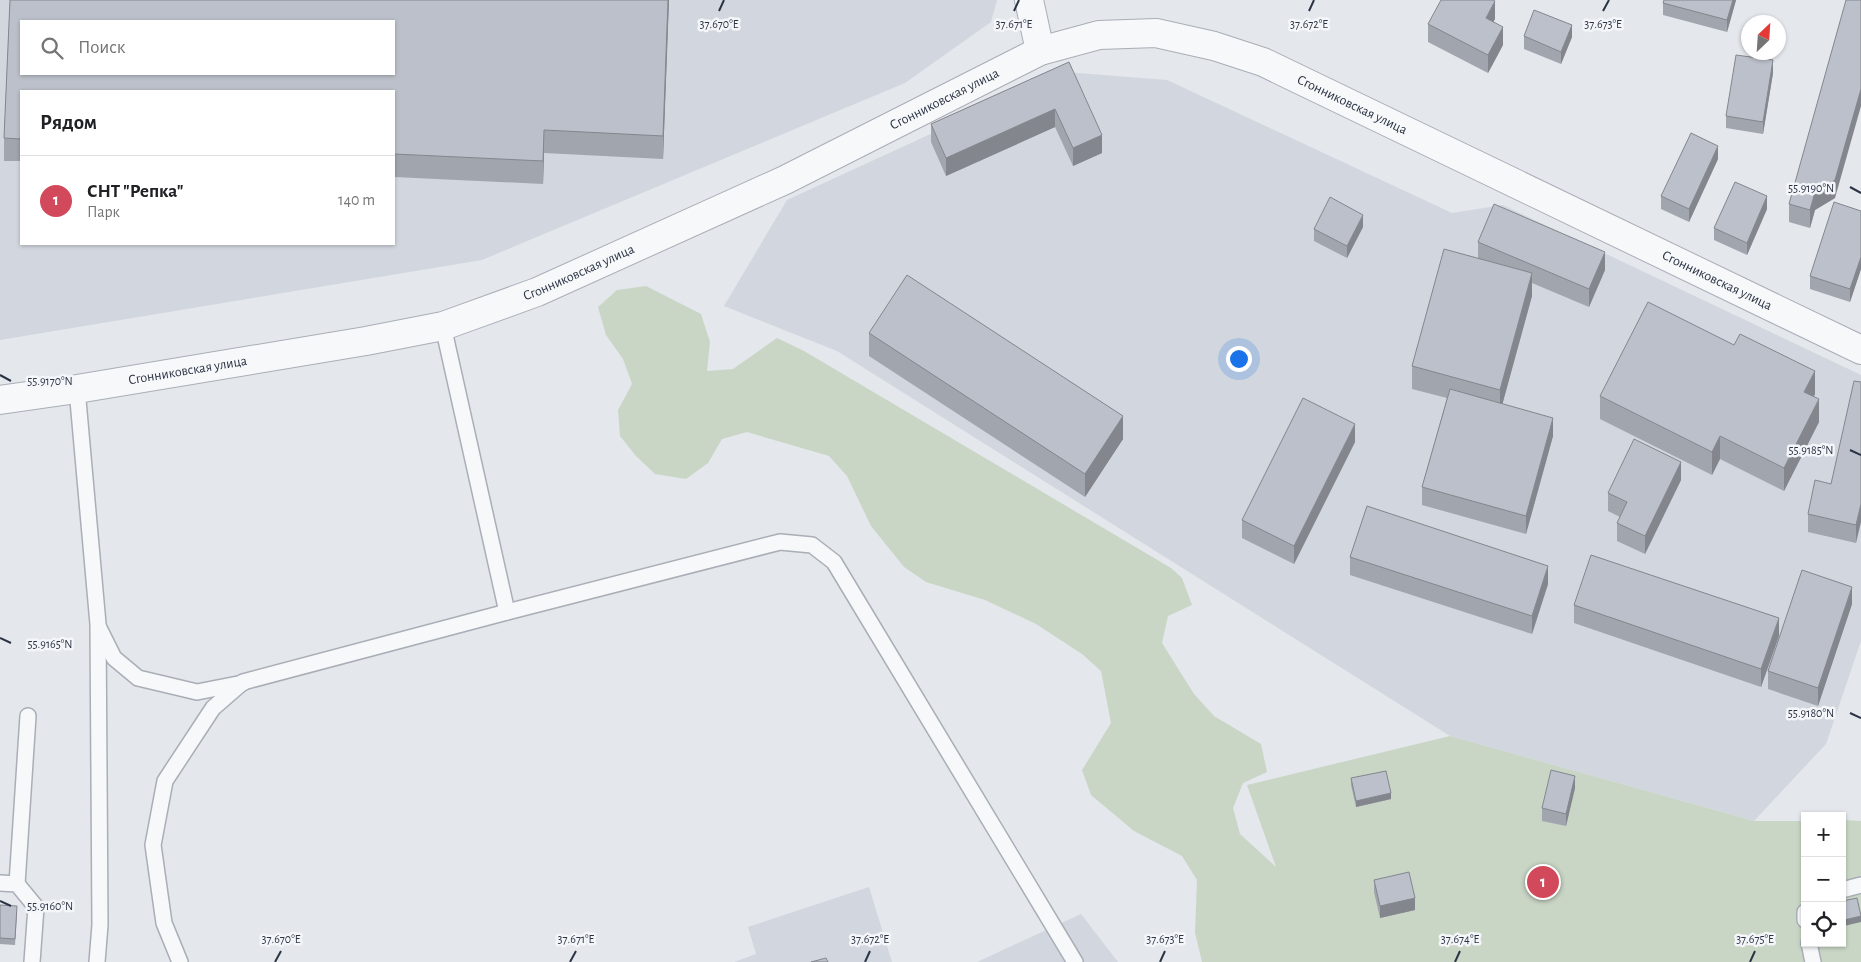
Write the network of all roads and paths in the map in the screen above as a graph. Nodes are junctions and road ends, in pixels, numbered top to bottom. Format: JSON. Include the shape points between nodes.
{"nodes":[{"id":1,"x":1030,"y":0,"type":"edge"},
{"id":2,"x":1040,"y":51,"type":"junction"},
{"id":3,"x":443,"y":326,"type":"junction"},
{"id":4,"x":1861,"y":350,"type":"edge"},
{"id":5,"x":77,"y":389,"type":"junction"},
{"id":6,"x":0,"y":400,"type":"edge"},
{"id":7,"x":507,"y":612,"type":"junction"},
{"id":8,"x":98,"y":624,"type":"junction"},
{"id":9,"x":243,"y":682,"type":"junction"},
{"id":10,"x":28,"y":716,"type":"dead end"},
{"id":11,"x":0,"y":883,"type":"edge"},
{"id":12,"x":17,"y":884,"type":"junction"},
{"id":13,"x":1861,"y":885,"type":"edge"},
{"id":14,"x":1846,"y":889,"type":"edge"},
{"id":15,"x":1810,"y":947,"type":"edge"},
{"id":16,"x":32,"y":962,"type":"edge"},
{"id":17,"x":97,"y":962,"type":"edge"},
{"id":18,"x":180,"y":962,"type":"edge"},
{"id":19,"x":1075,"y":962,"type":"edge"},
{"id":20,"x":1813,"y":962,"type":"edge"}],
"edges":[{"from":1,"to":2,"type":"street"},
{"from":2,"to":3,"type":"street","name":"Сгонниковская улица","via":[[785,180],[537,292]]},
{"from":2,"to":4,"type":"street","name":"Сгонниковская улица","via":[[1099,35],[1156,33],[1214,46],[1263,62]]},
{"from":3,"to":5,"type":"street","name":"Сгонниковская улица"},
{"from":3,"to":7,"type":"lane"},
{"from":5,"to":6,"type":"street","name":"Сгонниковская улица"},
{"from":5,"to":8,"type":"lane"},
{"from":7,"to":9,"type":"lane"},
{"from":7,"to":19,"type":"lane","via":[[780,542],[812,545],[834,562]]},
{"from":8,"to":9,"type":"lane","via":[[114,658],[138,678],[197,692]]},
{"from":8,"to":17,"type":"lane","via":[[100,925]]},
{"from":9,"to":18,"type":"lane","via":[[214,708],[165,781],[152,845],[164,923]]},
{"from":10,"to":12,"type":"lane"},
{"from":11,"to":12,"type":"lane"},
{"from":12,"to":16,"type":"lane","via":[[36,907]]},
{"from":13,"to":14,"type":"lane"},
{"from":15,"to":20,"type":"lane"}]}
